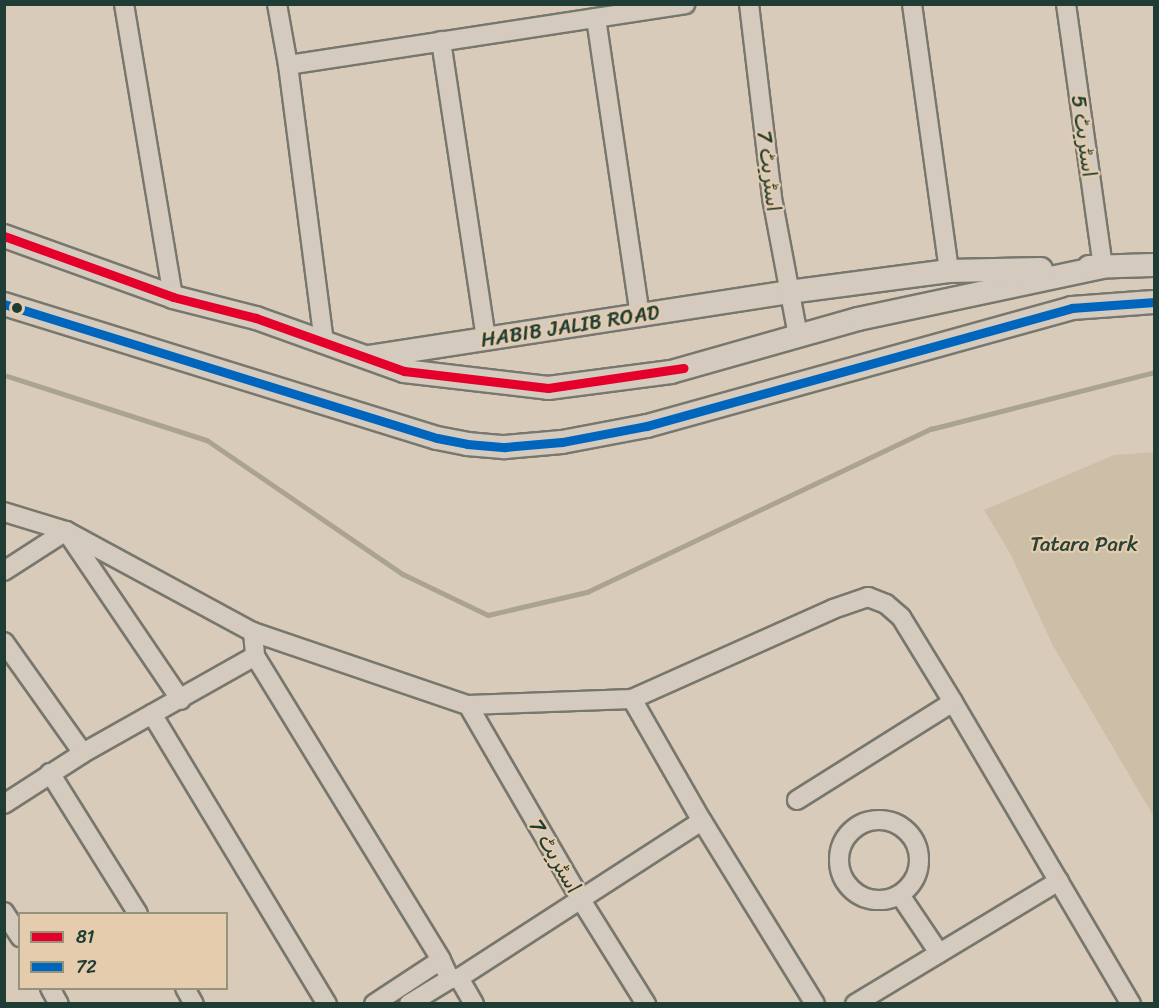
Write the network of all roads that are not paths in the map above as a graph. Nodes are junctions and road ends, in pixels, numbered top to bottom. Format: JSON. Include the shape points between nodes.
{"nodes":[{"id":1,"x":124,"y":4,"type":"edge"},
{"id":2,"x":277,"y":4,"type":"edge"},
{"id":3,"x":685,"y":4,"type":"edge"},
{"id":4,"x":749,"y":4,"type":"edge"},
{"id":5,"x":912,"y":4,"type":"edge"},
{"id":6,"x":1066,"y":4,"type":"edge"},
{"id":7,"x":596,"y":18,"type":"junction"},
{"id":8,"x":441,"y":41,"type":"junction"},
{"id":9,"x":288,"y":65,"type":"junction"},
{"id":10,"x":4,"y":236,"type":"edge"},
{"id":11,"x":1155,"y":265,"type":"edge"},
{"id":12,"x":1103,"y":267,"type":"junction"},
{"id":13,"x":949,"y":271,"type":"junction"},
{"id":14,"x":1037,"y":280,"type":"junction"},
{"id":15,"x":789,"y":292,"type":"junction"},
{"id":16,"x":173,"y":297,"type":"junction"},
{"id":17,"x":1155,"y":302,"type":"edge"},
{"id":18,"x":4,"y":304,"type":"edge"},
{"id":19,"x":1049,"y":314,"type":"junction"},
{"id":20,"x":640,"y":315,"type":"junction"},
{"id":21,"x":798,"y":336,"type":"junction"},
{"id":22,"x":486,"y":339,"type":"junction"},
{"id":23,"x":324,"y":342,"type":"junction"},
{"id":24,"x":364,"y":357,"type":"junction"},
{"id":25,"x":4,"y":512,"type":"edge"},
{"id":26,"x":66,"y":531,"type":"junction"},
{"id":27,"x":4,"y":571,"type":"edge"},
{"id":28,"x":253,"y":632,"type":"junction"},
{"id":29,"x":4,"y":642,"type":"edge"},
{"id":30,"x":255,"y":656,"type":"junction"},
{"id":31,"x":632,"y":699,"type":"junction"},
{"id":32,"x":181,"y":700,"type":"junction"},
{"id":33,"x":953,"y":702,"type":"junction"},
{"id":34,"x":468,"y":705,"type":"junction"},
{"id":35,"x":152,"y":714,"type":"junction"},
{"id":36,"x":82,"y":753,"type":"junction"},
{"id":37,"x":50,"y":773,"type":"junction"},
{"id":38,"x":797,"y":801,"type":"dead end"},
{"id":39,"x":4,"y":804,"type":"edge"},
{"id":40,"x":702,"y":821,"type":"junction"},
{"id":41,"x":1059,"y":881,"type":"junction"},
{"id":42,"x":900,"y":895,"type":"junction"},
{"id":43,"x":581,"y":900,"type":"junction"},
{"id":44,"x":4,"y":912,"type":"edge"},
{"id":45,"x":137,"y":912,"type":"edge"},
{"id":46,"x":18,"y":934,"type":"edge"},
{"id":47,"x":939,"y":953,"type":"junction"},
{"id":48,"x":441,"y":960,"type":"junction"},
{"id":49,"x":454,"y":978,"type":"junction"},
{"id":50,"x":51,"y":990,"type":"edge"},
{"id":51,"x":185,"y":990,"type":"edge"},
{"id":52,"x":59,"y":1004,"type":"edge"},
{"id":53,"x":194,"y":1004,"type":"edge"},
{"id":54,"x":327,"y":1004,"type":"edge"},
{"id":55,"x":374,"y":1004,"type":"edge"},
{"id":56,"x":409,"y":1004,"type":"edge"},
{"id":57,"x":474,"y":1004,"type":"edge"},
{"id":58,"x":646,"y":1004,"type":"edge"},
{"id":59,"x":815,"y":1004,"type":"edge"},
{"id":60,"x":855,"y":1004,"type":"edge"},
{"id":61,"x":1131,"y":1004,"type":"edge"}],
"edges":[{"from":1,"to":16,"type":"street"},
{"from":2,"to":9,"type":"street"},
{"from":3,"to":7,"type":"street"},
{"from":4,"to":15,"type":"street","name":"اسٹریٹ 7","via":[[771,198]]},
{"from":5,"to":13,"type":"street"},
{"from":6,"to":12,"type":"street","name":"اسٹریٹ 5"},
{"from":7,"to":8,"type":"street"},
{"from":7,"to":20,"type":"street"},
{"from":8,"to":9,"type":"street"},
{"from":8,"to":22,"type":"street"},
{"from":9,"to":23,"type":"street"},
{"from":10,"to":16,"type":"main road","name":"HABIB JALIB ROAD"},
{"from":11,"to":12,"type":"main road","name":"HABIB JALIB ROAD"},
{"from":12,"to":13,"type":"main road","name":"HABIB JALIB ROAD"},
{"from":12,"to":14,"type":"main road"},
{"from":13,"to":15,"type":"main road","name":"HABIB JALIB ROAD"},
{"from":14,"to":19,"type":"main road"},
{"from":14,"to":21,"type":"main road"},
{"from":15,"to":20,"type":"main road","name":"HABIB JALIB ROAD"},
{"from":15,"to":21,"type":"street","name":"اسٹریٹ 7"},
{"from":16,"to":23,"type":"main road","name":"HABIB JALIB ROAD","via":[[256,318]]},
{"from":17,"to":19,"type":"main road","via":[[1072,308]]},
{"from":18,"to":19,"type":"main road","via":[[437,438],[505,447],[561,442],[647,426]]},
{"from":20,"to":22,"type":"main road","name":"HABIB JALIB ROAD"},
{"from":21,"to":24,"type":"main road","via":[[671,372],[548,388],[429,376]]},
{"from":22,"to":24,"type":"main road","name":"HABIB JALIB ROAD"},
{"from":23,"to":24,"type":"main road","name":"HABIB JALIB ROAD"},
{"from":25,"to":26,"type":"street"},
{"from":26,"to":27,"type":"street"},
{"from":26,"to":28,"type":"street"},
{"from":26,"to":32,"type":"street"},
{"from":28,"to":30,"type":"street"},
{"from":28,"to":34,"type":"street"},
{"from":29,"to":36,"type":"street"},
{"from":30,"to":32,"type":"street"},
{"from":30,"to":48,"type":"street"},
{"from":31,"to":33,"type":"street","via":[[867,597],[886,604],[901,617]]},
{"from":31,"to":34,"type":"street"},
{"from":31,"to":40,"type":"street"},
{"from":32,"to":35,"type":"street"},
{"from":33,"to":38,"type":"street"},
{"from":33,"to":41,"type":"street"},
{"from":34,"to":43,"type":"street","name":"اسٹریٹ 7"},
{"from":35,"to":36,"type":"street"},
{"from":35,"to":54,"type":"street"},
{"from":36,"to":37,"type":"street"},
{"from":37,"to":39,"type":"street"},
{"from":37,"to":45,"type":"street"},
{"from":40,"to":43,"type":"street"},
{"from":40,"to":59,"type":"street"},
{"from":41,"to":47,"type":"street"},
{"from":41,"to":61,"type":"street"},
{"from":42,"to":42,"type":"street","via":[[913,881],[919,862],[913,837],[904,828],[879,819],[854,827],[839,850],[838,863],[849,888],[873,900]]},
{"from":42,"to":47,"type":"street"},
{"from":43,"to":49,"type":"street"},
{"from":43,"to":58,"type":"street","name":"اسٹریٹ 7"},
{"from":44,"to":46,"type":"street"},
{"from":47,"to":60,"type":"street"},
{"from":48,"to":49,"type":"street"},
{"from":48,"to":55,"type":"street"},
{"from":49,"to":56,"type":"street"},
{"from":49,"to":57,"type":"street"},
{"from":50,"to":52,"type":"street"},
{"from":51,"to":53,"type":"street"}]}
